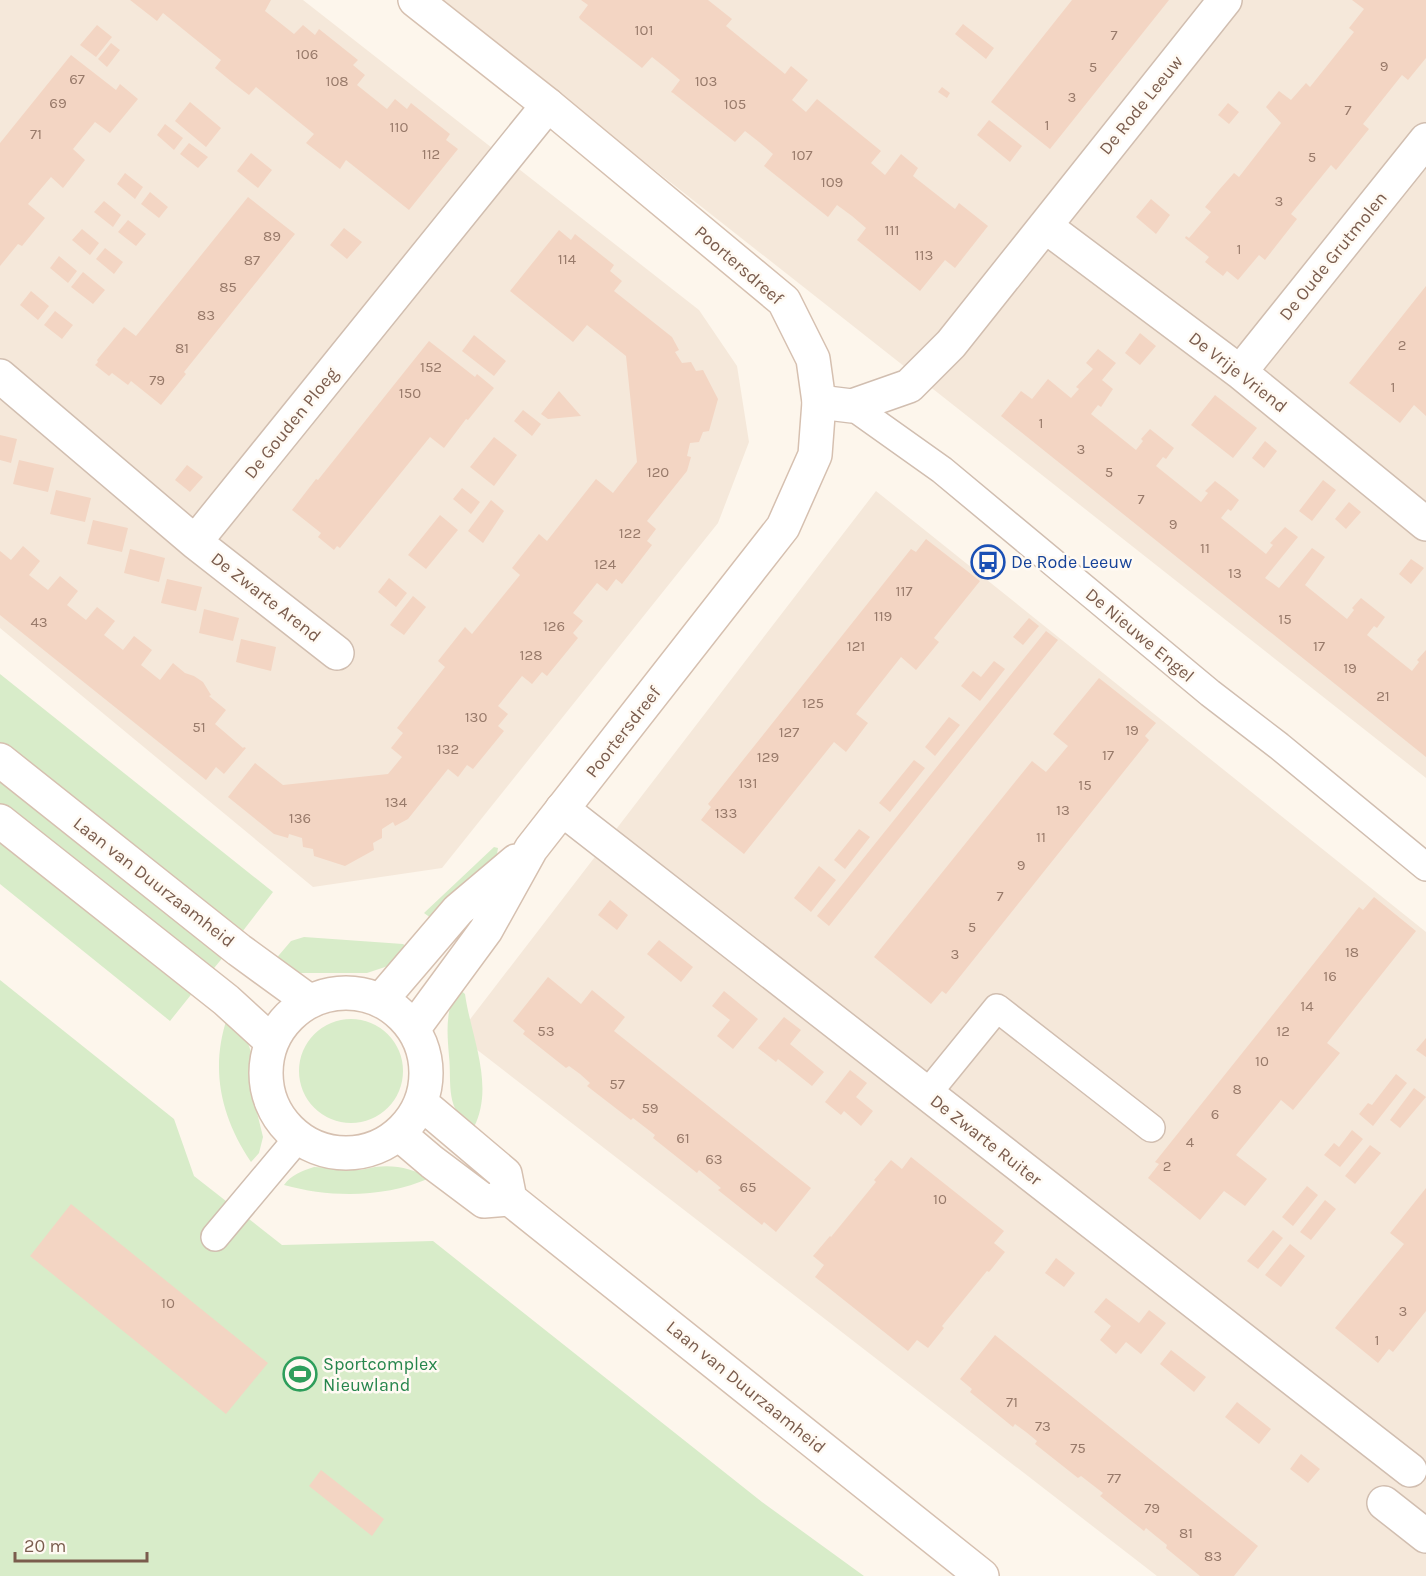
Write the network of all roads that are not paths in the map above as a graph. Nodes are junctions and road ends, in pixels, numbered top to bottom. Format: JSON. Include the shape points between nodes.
{"nodes":[{"id":1,"x":415,"y":0,"type":"edge"},
{"id":2,"x":1225,"y":0,"type":"edge"},
{"id":3,"x":548,"y":105,"type":"junction"},
{"id":4,"x":1426,"y":140,"type":"edge"},
{"id":5,"x":1045,"y":226,"type":"junction"},
{"id":6,"x":1240,"y":372,"type":"junction"},
{"id":7,"x":0,"y":376,"type":"edge"},
{"id":8,"x":819,"y":402,"type":"junction"},
{"id":9,"x":852,"y":406,"type":"junction"},
{"id":10,"x":1426,"y":524,"type":"edge"},
{"id":11,"x":195,"y":542,"type":"junction"},
{"id":12,"x":337,"y":653,"type":"dead end"},
{"id":13,"x":0,"y":760,"type":"edge"},
{"id":14,"x":562,"y":809,"type":"junction"},
{"id":15,"x":0,"y":821,"type":"edge"},
{"id":16,"x":531,"y":849,"type":"junction"},
{"id":17,"x":1426,"y":867,"type":"edge"},
{"id":18,"x":381,"y":1000,"type":"junction"},
{"id":19,"x":309,"y":1001,"type":"junction"},
{"id":20,"x":414,"y":1028,"type":"junction"},
{"id":21,"x":272,"y":1042,"type":"junction"},
{"id":22,"x":927,"y":1094,"type":"junction"},
{"id":23,"x":421,"y":1102,"type":"junction"},
{"id":24,"x":1151,"y":1128,"type":"dead end"},
{"id":25,"x":399,"y":1134,"type":"junction"},
{"id":26,"x":298,"y":1138,"type":"junction"},
{"id":27,"x":510,"y":1199,"type":"junction"},
{"id":28,"x":215,"y":1236,"type":"dead end"},
{"id":29,"x":1410,"y":1470,"type":"dead end"},
{"id":30,"x":1384,"y":1503,"type":"dead end"},
{"id":31,"x":1426,"y":1536,"type":"edge"},
{"id":32,"x":981,"y":1576,"type":"edge"}],
"edges":[{"from":1,"to":3,"type":"street","name":"Poortersdreef"},
{"from":2,"to":5,"type":"street","name":"De Rode Leeuw"},
{"from":3,"to":8,"type":"street","name":"Poortersdreef","via":[[784,301],[813,359]]},
{"from":3,"to":11,"type":"street","name":"De Gouden Ploeg"},
{"from":4,"to":6,"type":"street","name":"De Oude Grutmolen"},
{"from":5,"to":6,"type":"street","name":"De Vrije Vriend"},
{"from":5,"to":9,"type":"street","name":"De Rode Leeuw","via":[[951,344],[909,386]]},
{"from":6,"to":10,"type":"street","name":"De Vrije Vriend"},
{"from":7,"to":11,"type":"street"},
{"from":8,"to":9,"type":"street","name":"De Rode Leeuw"},
{"from":8,"to":14,"type":"street","name":"Poortersdreef","via":[[814,455],[783,527]]},
{"from":9,"to":17,"type":"lane","name":"De Nieuwe Engel","via":[[942,470]]},
{"from":11,"to":12,"type":"street","name":"De Zwarte Arend"},
{"from":13,"to":19,"type":"street","name":"Laan van Duurzaamheid"},
{"from":14,"to":16,"type":"street","name":"Poortersdreef"},
{"from":14,"to":22,"type":"street","name":"De Zwarte Ruiter"},
{"from":15,"to":21,"type":"street","via":[[226,1000]]},
{"from":16,"to":18,"type":"street","name":"Poortersdreef","via":[[458,910]]},
{"from":16,"to":20,"type":"street","name":"Poortersdreef","via":[[486,930]]},
{"from":18,"to":19,"type":"street","via":[[345,993]]},
{"from":18,"to":20,"type":"street"},
{"from":19,"to":21,"type":"street","via":[[287,1018]]},
{"from":20,"to":23,"type":"street","via":[[426,1064]]},
{"from":21,"to":26,"type":"street","via":[[266,1068],[268,1094],[279,1119]]},
{"from":22,"to":24,"type":"lane","via":[[997,1008]]},
{"from":22,"to":29,"type":"street","name":"De Zwarte Ruiter"},
{"from":23,"to":25,"type":"street"},
{"from":23,"to":27,"type":"street","via":[[505,1174]]},
{"from":25,"to":26,"type":"street","via":[[360,1153],[338,1154],[317,1149]]},
{"from":25,"to":27,"type":"street","via":[[484,1201]]},
{"from":26,"to":28,"type":"lane"},
{"from":27,"to":32,"type":"street","name":"Laan van Duurzaamheid"},
{"from":30,"to":31,"type":"street"}]}
